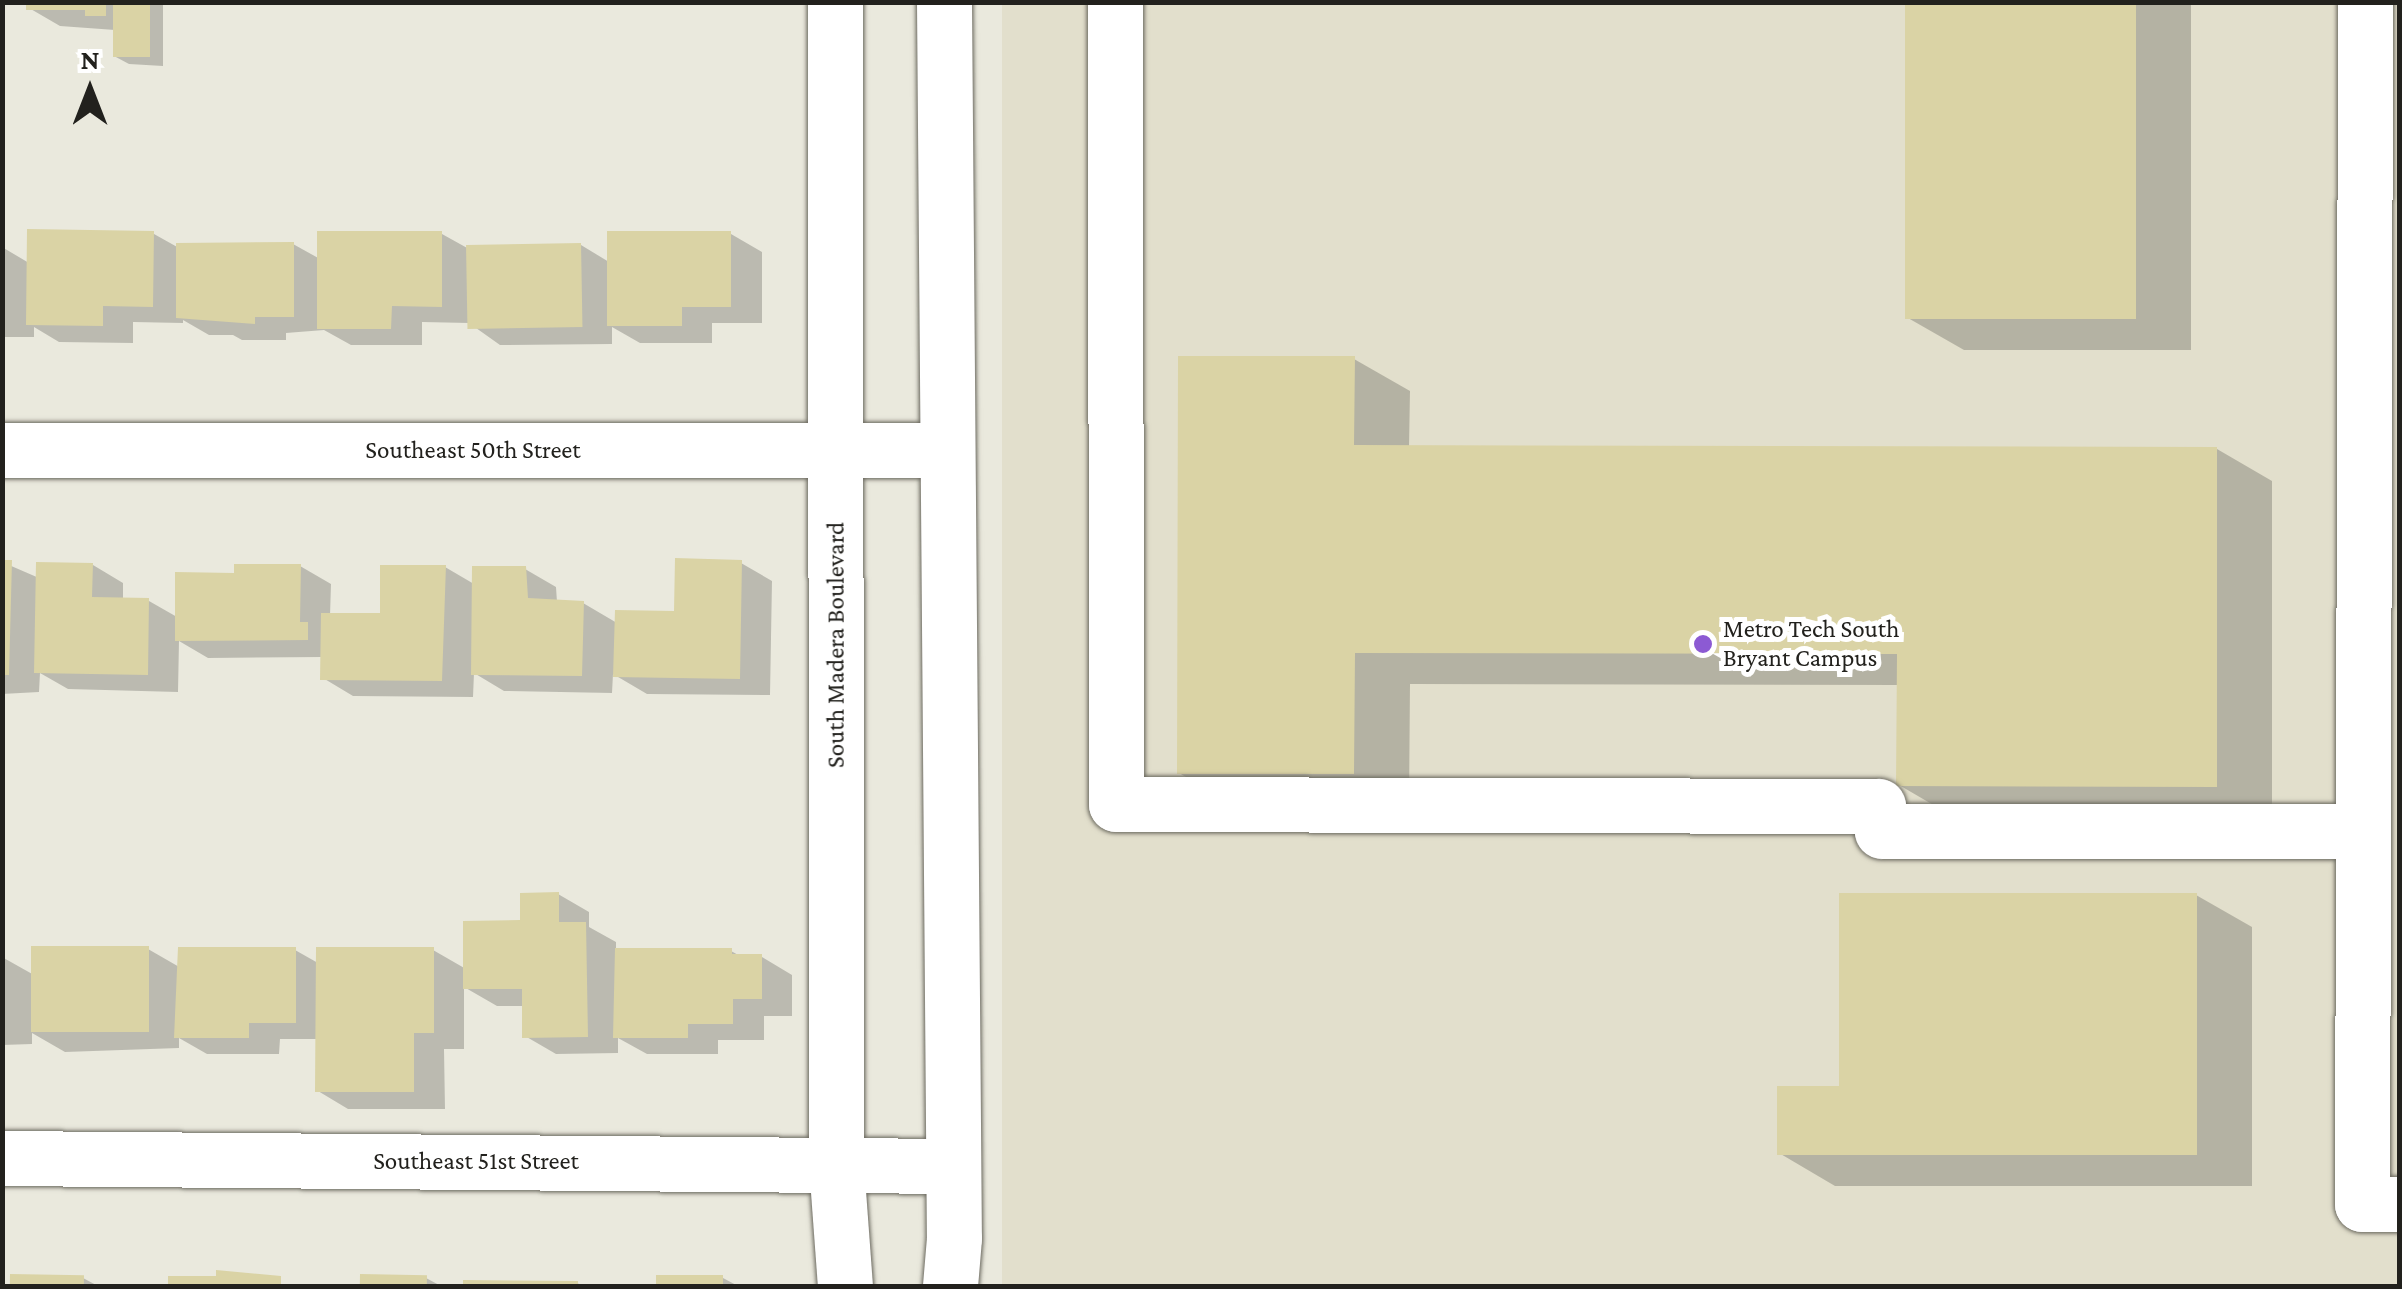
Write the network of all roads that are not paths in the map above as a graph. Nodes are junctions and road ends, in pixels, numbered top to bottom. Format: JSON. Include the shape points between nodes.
{"nodes":[{"id":1,"x":835,"y":2,"type":"edge"},
{"id":2,"x":944,"y":2,"type":"edge"},
{"id":3,"x":1115,"y":2,"type":"edge"},
{"id":4,"x":2365,"y":2,"type":"edge"},
{"id":5,"x":2,"y":450,"type":"edge"},
{"id":6,"x":836,"y":450,"type":"junction"},
{"id":7,"x":944,"y":450,"type":"junction"},
{"id":8,"x":2363,"y":831,"type":"junction"},
{"id":9,"x":2,"y":1158,"type":"edge"},
{"id":10,"x":836,"y":1164,"type":"junction"},
{"id":11,"x":950,"y":1166,"type":"junction"},
{"id":12,"x":2400,"y":1204,"type":"edge"},
{"id":13,"x":845,"y":1286,"type":"edge"},
{"id":14,"x":950,"y":1286,"type":"edge"}],
"edges":[{"from":1,"to":6,"type":"street","name":"South Madera Boulevard"},
{"from":2,"to":7,"type":"street"},
{"from":3,"to":8,"type":"street","via":[[1116,804],[1878,806],[1882,831]]},
{"from":4,"to":8,"type":"street"},
{"from":5,"to":6,"type":"street","name":"Southeast 50th Street"},
{"from":6,"to":7,"type":"street","name":"Southeast 50th Street"},
{"from":6,"to":10,"type":"street","name":"South Madera Boulevard"},
{"from":7,"to":11,"type":"street"},
{"from":8,"to":12,"type":"street","via":[[2362,1204]]},
{"from":9,"to":10,"type":"street","name":"Southeast 51st Street"},
{"from":10,"to":11,"type":"street","name":"Southeast 51st Street"},
{"from":10,"to":13,"type":"street","name":"South Madera Boulevard"},
{"from":11,"to":14,"type":"street"}]}
